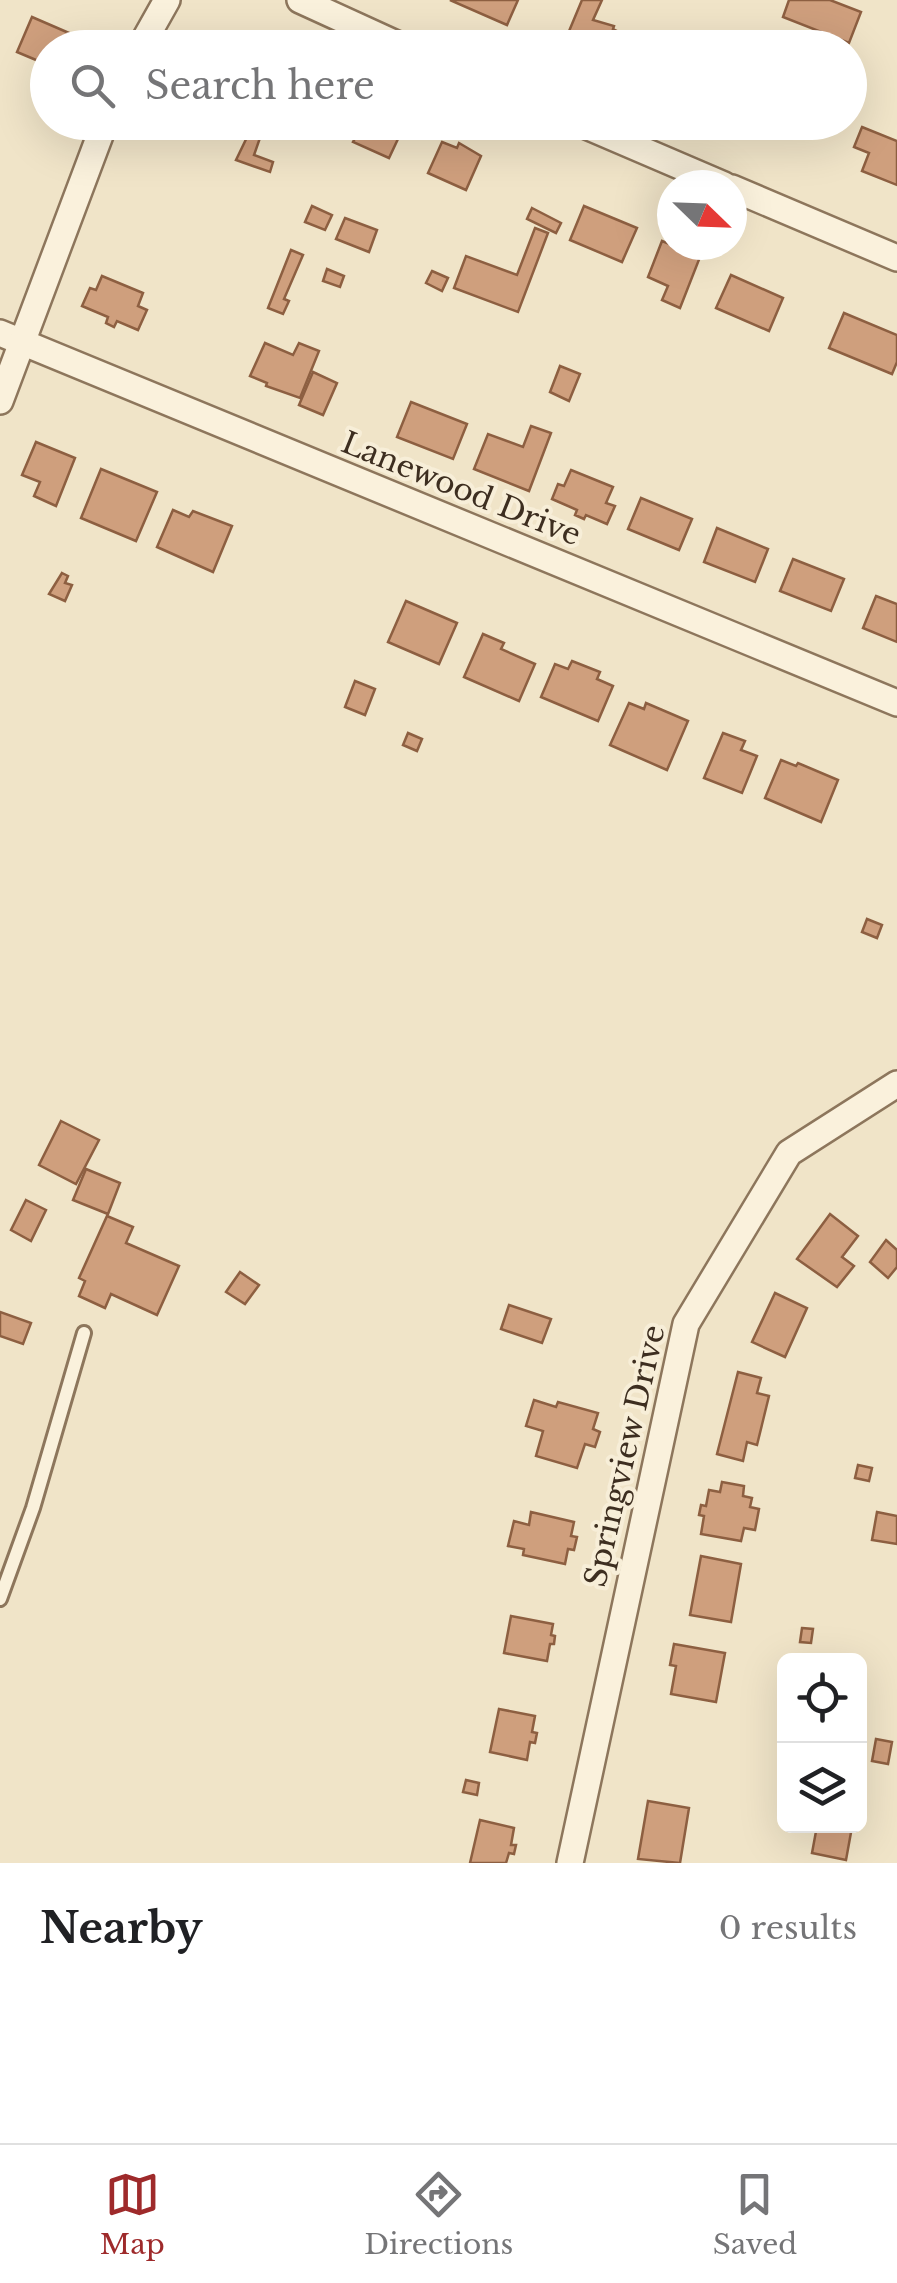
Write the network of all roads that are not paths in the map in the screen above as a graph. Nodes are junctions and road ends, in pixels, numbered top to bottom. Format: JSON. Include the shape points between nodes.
{"nodes":[{"id":1,"x":167,"y":0,"type":"edge"},
{"id":2,"x":300,"y":0,"type":"edge"},
{"id":3,"x":150,"y":30,"type":"edge"},
{"id":4,"x":366,"y":30,"type":"edge"},
{"id":5,"x":97,"y":140,"type":"edge"},
{"id":6,"x":619,"y":140,"type":"edge"},
{"id":7,"x":689,"y":170,"type":"edge"},
{"id":8,"x":747,"y":194,"type":"edge"},
{"id":9,"x":897,"y":258,"type":"edge"},
{"id":10,"x":11,"y":338,"type":"edge"},
{"id":11,"x":0,"y":401,"type":"edge"},
{"id":12,"x":897,"y":703,"type":"edge"},
{"id":13,"x":897,"y":1084,"type":"edge"},
{"id":14,"x":84,"y":1333,"type":"dead end"},
{"id":15,"x":0,"y":1599,"type":"edge"},
{"id":16,"x":570,"y":1863,"type":"edge"}],
"edges":[{"from":1,"to":3,"type":"street"},
{"from":2,"to":4,"type":"street"},
{"from":5,"to":10,"type":"street"},
{"from":6,"to":7,"type":"street"},
{"from":8,"to":9,"type":"street"},
{"from":10,"to":11,"type":"street"},
{"from":10,"to":12,"type":"street","name":"Lanewood Drive"},
{"from":13,"to":16,"type":"street","name":"Springview Drive","via":[[789,1153],[686,1324]]},
{"from":14,"to":15,"type":"lane"}]}
